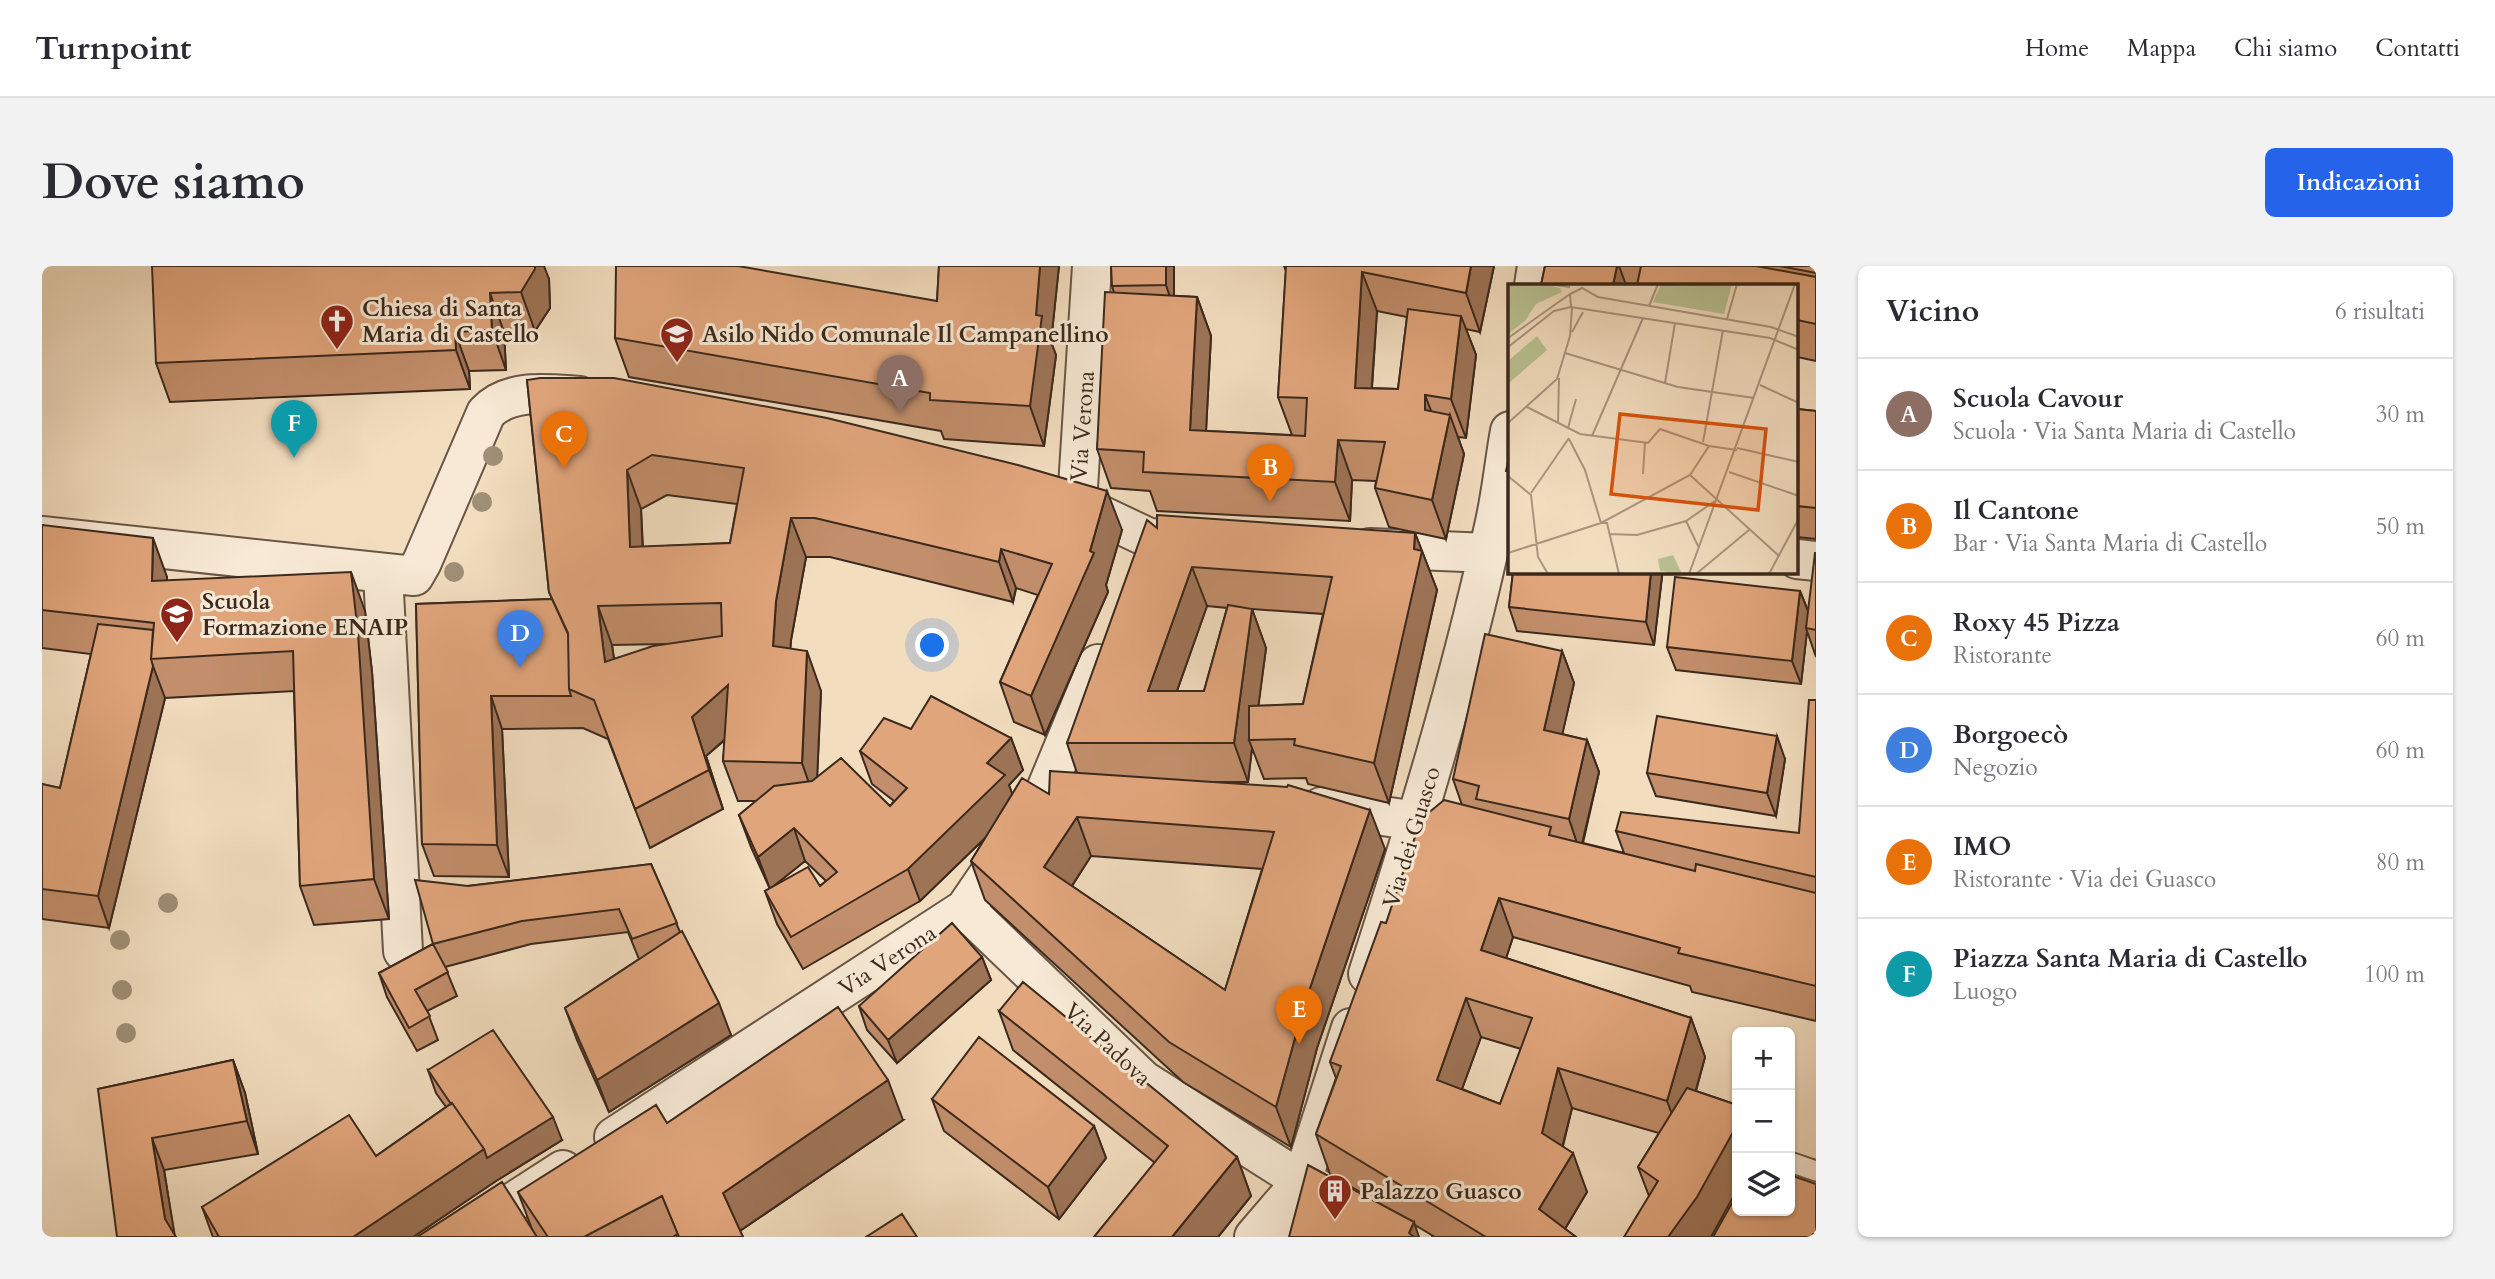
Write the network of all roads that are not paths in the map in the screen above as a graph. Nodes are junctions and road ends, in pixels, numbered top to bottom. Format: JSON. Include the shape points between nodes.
{"nodes":[{"id":1,"x":1092,"y":266,"type":"edge"},
{"id":2,"x":1537,"y":266,"type":"edge"},
{"id":3,"x":1534,"y":284,"type":"edge"},
{"id":4,"x":610,"y":399,"type":"edge"},
{"id":5,"x":1508,"y":447,"type":"edge"},
{"id":6,"x":1036,"y":494,"type":"edge"},
{"id":7,"x":1077,"y":503,"type":"junction"},
{"id":8,"x":42,"y":536,"type":"edge"},
{"id":9,"x":1497,"y":537,"type":"edge"},
{"id":10,"x":1230,"y":542,"type":"edge"},
{"id":11,"x":1339,"y":546,"type":"edge"},
{"id":12,"x":1798,"y":559,"type":"edge"},
{"id":13,"x":1816,"y":561,"type":"edge"},
{"id":14,"x":383,"y":574,"type":"junction"},
{"id":15,"x":1113,"y":627,"type":"edge"},
{"id":16,"x":1290,"y":803,"type":"edge"},
{"id":17,"x":1417,"y":821,"type":"junction"},
{"id":18,"x":1471,"y":835,"type":"edge"},
{"id":19,"x":965,"y":909,"type":"junction"},
{"id":20,"x":403,"y":951,"type":"dead end"},
{"id":21,"x":1795,"y":1164,"type":"edge"},
{"id":22,"x":1816,"y":1171,"type":"edge"},
{"id":23,"x":1302,"y":1181,"type":"junction"},
{"id":24,"x":459,"y":1237,"type":"edge"},
{"id":25,"x":1254,"y":1237,"type":"edge"},
{"id":26,"x":1288,"y":1237,"type":"edge"},
{"id":27,"x":1412,"y":1237,"type":"edge"}],
"edges":[{"from":1,"to":7,"type":"street","name":"Via Verona"},
{"from":2,"to":3,"type":"street"},
{"from":4,"to":14,"type":"street","via":[[527,395],[494,404],[486,413],[417,573]]},
{"from":5,"to":9,"type":"street","name":"Via dei Guasco"},
{"from":6,"to":7,"type":"street"},
{"from":7,"to":10,"type":"street","via":[[1144,551]]},
{"from":8,"to":14,"type":"street"},
{"from":9,"to":11,"type":"street"},
{"from":9,"to":17,"type":"street","name":"Via dei Guasco"},
{"from":12,"to":13,"type":"street"},
{"from":14,"to":20,"type":"street"},
{"from":15,"to":19,"type":"street","name":"Via Verona","via":[[1062,794]]},
{"from":16,"to":17,"type":"street"},
{"from":17,"to":18,"type":"street"},
{"from":17,"to":23,"type":"street","name":"Via dei Guasco"},
{"from":19,"to":23,"type":"street","name":"Via Padova","via":[[1143,1080]]},
{"from":19,"to":24,"type":"street","name":"Via Verona"},
{"from":21,"to":22,"type":"lane"},
{"from":23,"to":25,"type":"street"},
{"from":23,"to":26,"type":"street","name":"Via dei Guasco"},
{"from":23,"to":27,"type":"street","name":"Via Padova"}]}
